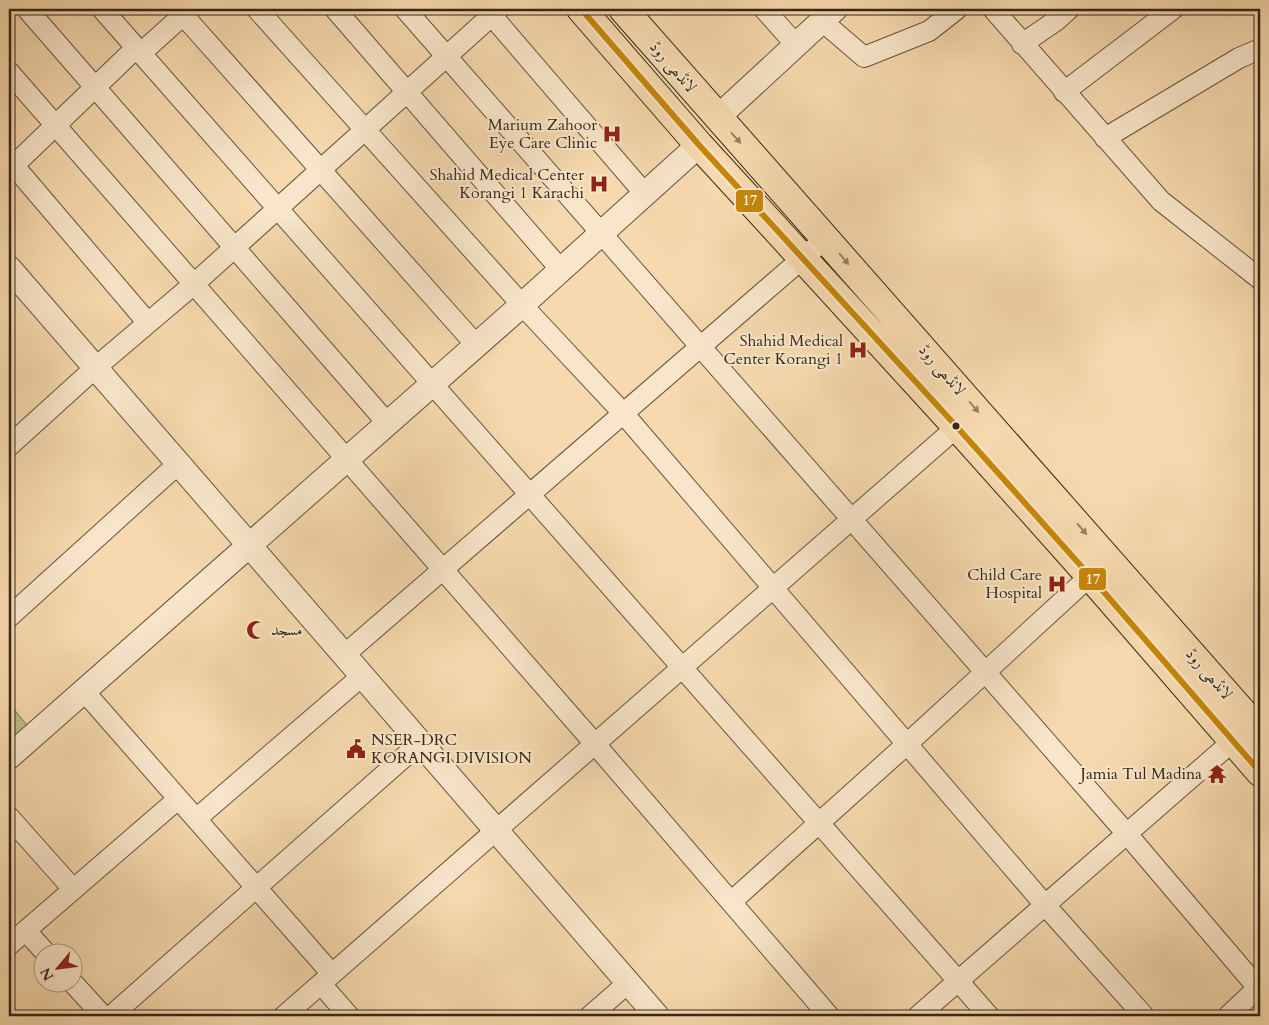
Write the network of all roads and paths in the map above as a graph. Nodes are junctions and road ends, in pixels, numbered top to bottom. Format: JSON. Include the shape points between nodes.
{"nodes":[{"id":1,"x":27,"y":9,"type":"edge"},
{"id":2,"x":102,"y":9,"type":"edge"},
{"id":3,"x":257,"y":9,"type":"edge"},
{"id":4,"x":336,"y":9,"type":"edge"},
{"id":5,"x":405,"y":9,"type":"edge"},
{"id":6,"x":582,"y":9,"type":"edge"},
{"id":7,"x":623,"y":9,"type":"edge"},
{"id":8,"x":764,"y":9,"type":"edge"},
{"id":9,"x":957,"y":9,"type":"edge"},
{"id":10,"x":993,"y":9,"type":"edge"},
{"id":11,"x":1069,"y":9,"type":"edge"},
{"id":12,"x":1173,"y":9,"type":"edge"},
{"id":13,"x":492,"y":11,"type":"edge"},
{"id":14,"x":187,"y":12,"type":"edge"},
{"id":15,"x":831,"y":12,"type":"edge"},
{"id":16,"x":1022,"y":44,"type":"junction"},
{"id":17,"x":796,"y":45,"type":"junction"},
{"id":18,"x":1260,"y":49,"type":"edge"},
{"id":19,"x":139,"y":50,"type":"junction"},
{"id":20,"x":447,"y":56,"type":"junction"},
{"id":21,"x":9,"y":72,"type":"edge"},
{"id":22,"x":96,"y":87,"type":"junction"},
{"id":23,"x":408,"y":91,"type":"junction"},
{"id":24,"x":1064,"y":92,"type":"junction"},
{"id":25,"x":718,"y":117,"type":"junction"},
{"id":26,"x":56,"y":126,"type":"junction"},
{"id":27,"x":365,"y":130,"type":"junction"},
{"id":28,"x":1105,"y":138,"type":"junction"},
{"id":29,"x":699,"y":145,"type":"junction"},
{"id":30,"x":10,"y":165,"type":"edge"},
{"id":31,"x":321,"y":169,"type":"junction"},
{"id":32,"x":645,"y":194,"type":"junction"},
{"id":33,"x":278,"y":208,"type":"junction"},
{"id":34,"x":601,"y":233,"type":"junction"},
{"id":35,"x":826,"y":238,"type":"junction"},
{"id":36,"x":236,"y":246,"type":"junction"},
{"id":37,"x":802,"y":259,"type":"junction"},
{"id":38,"x":9,"y":268,"type":"edge"},
{"id":39,"x":561,"y":270,"type":"junction"},
{"id":40,"x":1260,"y":279,"type":"edge"},
{"id":41,"x":194,"y":284,"type":"junction"},
{"id":42,"x":522,"y":305,"type":"junction"},
{"id":43,"x":148,"y":323,"type":"junction"},
{"id":44,"x":477,"y":346,"type":"junction"},
{"id":45,"x":700,"y":347,"type":"junction"},
{"id":46,"x":95,"y":368,"type":"junction"},
{"id":47,"x":433,"y":385,"type":"junction"},
{"id":48,"x":623,"y":414,"type":"junction"},
{"id":49,"x":388,"y":424,"type":"junction"},
{"id":50,"x":957,"y":427,"type":"junction"},
{"id":51,"x":9,"y":446,"type":"edge"},
{"id":52,"x":347,"y":460,"type":"junction"},
{"id":53,"x":178,"y":464,"type":"junction"},
{"id":54,"x":529,"y":495,"type":"junction"},
{"id":55,"x":852,"y":518,"type":"junction"},
{"id":56,"x":249,"y":546,"type":"junction"},
{"id":57,"x":443,"y":570,"type":"junction"},
{"id":58,"x":1090,"y":576,"type":"junction"},
{"id":59,"x":772,"y":587,"type":"junction"},
{"id":60,"x":9,"y":617,"type":"edge"},
{"id":61,"x":344,"y":655,"type":"junction"},
{"id":62,"x":681,"y":667,"type":"junction"},
{"id":63,"x":985,"y":671,"type":"junction"},
{"id":64,"x":362,"y":676,"type":"junction"},
{"id":65,"x":83,"y":690,"type":"junction"},
{"id":66,"x":1260,"y":732,"type":"edge"},
{"id":67,"x":1233,"y":741,"type":"junction"},
{"id":68,"x":420,"y":743,"type":"junction"},
{"id":69,"x":595,"y":744,"type":"junction"},
{"id":70,"x":907,"y":744,"type":"junction"},
{"id":71,"x":9,"y":757,"type":"edge"},
{"id":72,"x":1260,"y":772,"type":"edge"},
{"id":73,"x":178,"y":798,"type":"junction"},
{"id":74,"x":9,"y":817,"type":"edge"},
{"id":75,"x":196,"y":819,"type":"junction"},
{"id":76,"x":820,"y":823,"type":"junction"},
{"id":77,"x":496,"y":830,"type":"junction"},
{"id":78,"x":1127,"y":834,"type":"junction"},
{"id":79,"x":256,"y":888,"type":"junction"},
{"id":80,"x":73,"y":890,"type":"junction"},
{"id":81,"x":731,"y":902,"type":"junction"},
{"id":82,"x":1045,"y":905,"type":"junction"},
{"id":83,"x":26,"y":931,"type":"junction"},
{"id":84,"x":36,"y":942,"type":"edge"},
{"id":85,"x":9,"y":945,"type":"edge"},
{"id":86,"x":326,"y":979,"type":"junction"},
{"id":87,"x":958,"y":981,"type":"junction"},
{"id":88,"x":628,"y":983,"type":"junction"},
{"id":89,"x":1259,"y":987,"type":"edge"},
{"id":90,"x":81,"y":992,"type":"edge"},
{"id":91,"x":103,"y":1016,"type":"edge"},
{"id":92,"x":111,"y":1016,"type":"edge"},
{"id":93,"x":284,"y":1016,"type":"edge"},
{"id":94,"x":349,"y":1016,"type":"edge"},
{"id":95,"x":590,"y":1016,"type":"edge"},
{"id":96,"x":657,"y":1016,"type":"edge"},
{"id":97,"x":829,"y":1016,"type":"edge"},
{"id":98,"x":918,"y":1016,"type":"edge"},
{"id":99,"x":989,"y":1016,"type":"edge"},
{"id":100,"x":1144,"y":1016,"type":"edge"},
{"id":101,"x":1228,"y":1016,"type":"edge"}],
"edges":[{"from":1,"to":22,"type":"street"},
{"from":2,"to":19,"type":"street"},
{"from":3,"to":27,"type":"street"},
{"from":4,"to":23,"type":"street"},
{"from":5,"to":20,"type":"street"},
{"from":6,"to":29,"type":"main road","name":"لانڈھی روڈ"},
{"from":7,"to":25,"type":"main road","name":"لانڈھی روڈ"},
{"from":8,"to":17,"type":"street"},
{"from":9,"to":15,"type":"street","via":[[929,31],[864,57]]},
{"from":10,"to":16,"type":"street"},
{"from":11,"to":16,"type":"street"},
{"from":12,"to":24,"type":"street"},
{"from":13,"to":20,"type":"street"},
{"from":13,"to":32,"type":"street"},
{"from":14,"to":19,"type":"street"},
{"from":14,"to":31,"type":"street"},
{"from":15,"to":17,"type":"street"},
{"from":16,"to":24,"type":"street"},
{"from":17,"to":25,"type":"street"},
{"from":18,"to":28,"type":"street","via":[[1239,58]]},
{"from":19,"to":22,"type":"street"},
{"from":19,"to":33,"type":"street"},
{"from":20,"to":23,"type":"street"},
{"from":20,"to":34,"type":"street"},
{"from":21,"to":26,"type":"street"},
{"from":22,"to":26,"type":"street"},
{"from":22,"to":36,"type":"street"},
{"from":23,"to":27,"type":"street"},
{"from":23,"to":39,"type":"street"},
{"from":24,"to":28,"type":"street"},
{"from":25,"to":35,"type":"main road","name":"لانڈھی روڈ","one_way":true},
{"from":26,"to":30,"type":"street"},
{"from":26,"to":41,"type":"street"},
{"from":27,"to":31,"type":"street"},
{"from":27,"to":42,"type":"street"},
{"from":28,"to":40,"type":"street","via":[[1161,201]]},
{"from":29,"to":32,"type":"street"},
{"from":29,"to":37,"type":"main road","name":"لانڈھی روڈ"},
{"from":30,"to":43,"type":"street"},
{"from":31,"to":33,"type":"street"},
{"from":31,"to":44,"type":"street"},
{"from":32,"to":34,"type":"street"},
{"from":33,"to":36,"type":"street"},
{"from":33,"to":47,"type":"street"},
{"from":34,"to":39,"type":"street"},
{"from":34,"to":45,"type":"street"},
{"from":35,"to":37,"type":"street"},
{"from":35,"to":66,"type":"main road","name":"لانڈھی روڈ","one_way":true},
{"from":36,"to":41,"type":"street"},
{"from":36,"to":49,"type":"street"},
{"from":37,"to":45,"type":"street"},
{"from":37,"to":50,"type":"main road","name":"لانڈھی روڈ"},
{"from":38,"to":46,"type":"street"},
{"from":39,"to":42,"type":"street"},
{"from":41,"to":43,"type":"street"},
{"from":41,"to":52,"type":"street"},
{"from":42,"to":44,"type":"street"},
{"from":42,"to":48,"type":"street"},
{"from":43,"to":46,"type":"street"},
{"from":44,"to":47,"type":"street"},
{"from":45,"to":48,"type":"street"},
{"from":45,"to":55,"type":"street"},
{"from":46,"to":51,"type":"street"},
{"from":46,"to":53,"type":"street"},
{"from":47,"to":49,"type":"street"},
{"from":47,"to":54,"type":"street"},
{"from":48,"to":54,"type":"street"},
{"from":48,"to":59,"type":"street"},
{"from":49,"to":52,"type":"street"},
{"from":50,"to":55,"type":"street"},
{"from":50,"to":58,"type":"main road","name":"لانڈھی روڈ"},
{"from":52,"to":56,"type":"street"},
{"from":52,"to":57,"type":"street"},
{"from":53,"to":56,"type":"street"},
{"from":53,"to":60,"type":"street"},
{"from":54,"to":57,"type":"street"},
{"from":54,"to":62,"type":"street"},
{"from":55,"to":59,"type":"street"},
{"from":55,"to":63,"type":"street"},
{"from":56,"to":61,"type":"street"},
{"from":56,"to":65,"type":"street"},
{"from":57,"to":61,"type":"street"},
{"from":57,"to":69,"type":"street"},
{"from":58,"to":63,"type":"street"},
{"from":58,"to":67,"type":"main road","name":"لانڈھی روڈ"},
{"from":59,"to":62,"type":"street"},
{"from":59,"to":70,"type":"street"},
{"from":61,"to":64,"type":"street"},
{"from":62,"to":69,"type":"street"},
{"from":62,"to":76,"type":"street"},
{"from":63,"to":70,"type":"street"},
{"from":63,"to":78,"type":"street"},
{"from":64,"to":68,"type":"street"},
{"from":64,"to":75,"type":"street"},
{"from":65,"to":71,"type":"street"},
{"from":65,"to":73,"type":"street"},
{"from":67,"to":72,"type":"main road","name":"لانڈھی روڈ"},
{"from":67,"to":78,"type":"street"},
{"from":68,"to":77,"type":"street"},
{"from":68,"to":79,"type":"street"},
{"from":69,"to":77,"type":"street"},
{"from":69,"to":81,"type":"street"},
{"from":70,"to":76,"type":"street"},
{"from":70,"to":82,"type":"street"},
{"from":73,"to":75,"type":"street"},
{"from":73,"to":80,"type":"street"},
{"from":74,"to":80,"type":"street"},
{"from":75,"to":79,"type":"street"},
{"from":76,"to":81,"type":"street"},
{"from":76,"to":87,"type":"street"},
{"from":77,"to":86,"type":"street"},
{"from":77,"to":88,"type":"street"},
{"from":78,"to":82,"type":"street"},
{"from":78,"to":89,"type":"street"},
{"from":79,"to":86,"type":"street"},
{"from":79,"to":92,"type":"street"},
{"from":80,"to":83,"type":"street"},
{"from":81,"to":97,"type":"street"},
{"from":82,"to":87,"type":"street"},
{"from":82,"to":100,"type":"street"},
{"from":83,"to":84,"type":"street"},
{"from":83,"to":85,"type":"street"},
{"from":86,"to":93,"type":"street"},
{"from":86,"to":94,"type":"street"},
{"from":87,"to":98,"type":"street"},
{"from":87,"to":99,"type":"street"},
{"from":88,"to":95,"type":"street"},
{"from":88,"to":96,"type":"street"},
{"from":89,"to":101,"type":"street"},
{"from":90,"to":91,"type":"street"}]}
